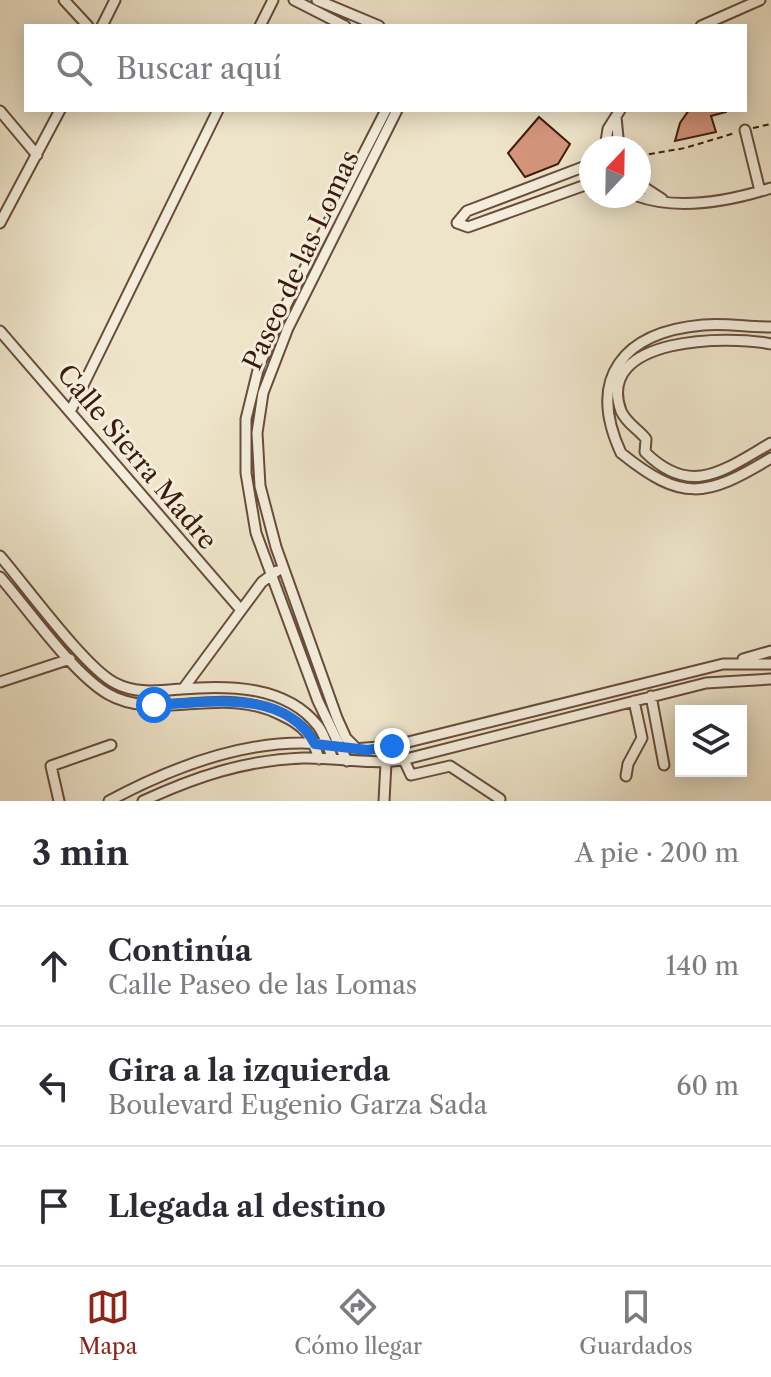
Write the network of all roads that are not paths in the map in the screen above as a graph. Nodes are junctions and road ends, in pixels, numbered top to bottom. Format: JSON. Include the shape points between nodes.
{"nodes":[{"id":1,"x":64,"y":0,"type":"edge"},
{"id":2,"x":115,"y":0,"type":"edge"},
{"id":3,"x":273,"y":0,"type":"edge"},
{"id":4,"x":294,"y":0,"type":"edge"},
{"id":5,"x":317,"y":0,"type":"edge"},
{"id":6,"x":760,"y":0,"type":"edge"},
{"id":7,"x":86,"y":24,"type":"edge"},
{"id":8,"x":103,"y":24,"type":"edge"},
{"id":9,"x":261,"y":24,"type":"edge"},
{"id":10,"x":341,"y":24,"type":"edge"},
{"id":11,"x":374,"y":24,"type":"edge"},
{"id":12,"x":706,"y":24,"type":"edge"},
{"id":13,"x":0,"y":111,"type":"edge"},
{"id":14,"x":59,"y":112,"type":"edge"},
{"id":15,"x":217,"y":112,"type":"edge"},
{"id":16,"x":385,"y":112,"type":"edge"},
{"id":17,"x":396,"y":112,"type":"edge"},
{"id":18,"x":618,"y":113,"type":"edge"},
{"id":19,"x":745,"y":130,"type":"road end"},
{"id":20,"x":607,"y":136,"type":"edge"},
{"id":21,"x":619,"y":136,"type":"edge"},
{"id":22,"x":37,"y":155,"type":"junction"},
{"id":23,"x":579,"y":169,"type":"edge"},
{"id":24,"x":579,"y":187,"type":"edge"},
{"id":25,"x":771,"y":188,"type":"edge"},
{"id":26,"x":651,"y":191,"type":"edge"},
{"id":27,"x":760,"y":191,"type":"junction"},
{"id":28,"x":651,"y":199,"type":"edge"},
{"id":29,"x":669,"y":202,"type":"junction"},
{"id":30,"x":0,"y":223,"type":"edge"},
{"id":31,"x":296,"y":300,"type":"junction"},
{"id":32,"x":771,"y":327,"type":"edge"},
{"id":33,"x":0,"y":331,"type":"edge"},
{"id":34,"x":771,"y":344,"type":"edge"},
{"id":35,"x":70,"y":412,"type":"junction"},
{"id":36,"x":635,"y":430,"type":"junction"},
{"id":37,"x":619,"y":440,"type":"junction"},
{"id":38,"x":771,"y":443,"type":"edge"},
{"id":39,"x":645,"y":452,"type":"junction"},
{"id":40,"x":771,"y":458,"type":"edge"},
{"id":41,"x":633,"y":459,"type":"junction"},
{"id":42,"x":0,"y":556,"type":"edge"},
{"id":43,"x":283,"y":568,"type":"junction"},
{"id":44,"x":272,"y":574,"type":"junction"},
{"id":45,"x":0,"y":577,"type":"edge"},
{"id":46,"x":241,"y":610,"type":"junction"},
{"id":47,"x":771,"y":651,"type":"edge"},
{"id":48,"x":70,"y":659,"type":"junction"},
{"id":49,"x":723,"y":664,"type":"junction"},
{"id":50,"x":771,"y":664,"type":"edge"},
{"id":51,"x":771,"y":679,"type":"edge"},
{"id":52,"x":0,"y":682,"type":"edge"},
{"id":53,"x":183,"y":689,"type":"junction"},
{"id":54,"x":275,"y":696,"type":"junction"},
{"id":55,"x":651,"y":696,"type":"junction"},
{"id":56,"x":634,"y":701,"type":"junction"},
{"id":57,"x":269,"y":708,"type":"junction"},
{"id":58,"x":660,"y":732,"type":"junction"},
{"id":59,"x":642,"y":736,"type":"junction"},
{"id":60,"x":315,"y":744,"type":"junction"},
{"id":61,"x":326,"y":744,"type":"junction"},
{"id":62,"x":111,"y":745,"type":"dead end"},
{"id":63,"x":397,"y":745,"type":"junction"},
{"id":64,"x":338,"y":746,"type":"junction"},
{"id":65,"x":357,"y":749,"type":"junction"},
{"id":66,"x":319,"y":759,"type":"junction"},
{"id":67,"x":333,"y":759,"type":"junction"},
{"id":68,"x":402,"y":760,"type":"junction"},
{"id":69,"x":347,"y":761,"type":"junction"},
{"id":70,"x":386,"y":763,"type":"junction"},
{"id":71,"x":664,"y":765,"type":"dead end"},
{"id":72,"x":626,"y":776,"type":"dead end"},
{"id":73,"x":500,"y":799,"type":"dead end"},
{"id":74,"x":385,"y":800,"type":"edge"},
{"id":75,"x":59,"y":801,"type":"edge"},
{"id":76,"x":109,"y":801,"type":"edge"},
{"id":77,"x":143,"y":801,"type":"edge"}],
"edges":[{"from":1,"to":7,"type":"street"},
{"from":2,"to":8,"type":"street"},
{"from":3,"to":9,"type":"street"},
{"from":4,"to":10,"type":"street"},
{"from":5,"to":11,"type":"street"},
{"from":6,"to":12,"type":"street"},
{"from":13,"to":22,"type":"street"},
{"from":14,"to":22,"type":"street"},
{"from":15,"to":35,"type":"street"},
{"from":16,"to":31,"type":"street","name":"Paseo de las Lomas"},
{"from":17,"to":31,"type":"street","name":"Paseo de las Lomas"},
{"from":18,"to":20,"type":"street"},
{"from":18,"to":21,"type":"street"},
{"from":19,"to":27,"type":"street"},
{"from":22,"to":30,"type":"street"},
{"from":23,"to":24,"type":"street","via":[[467,211],[457,223],[468,227]]},
{"from":25,"to":27,"type":"street"},
{"from":26,"to":29,"type":"street"},
{"from":27,"to":29,"type":"street","via":[[706,202]]},
{"from":28,"to":29,"type":"street"},
{"from":31,"to":43,"type":"street","name":"Paseo de las Lomas","via":[[263,393],[257,433],[260,486]]},
{"from":31,"to":44,"type":"street","name":"Paseo de las Lomas","via":[[259,366],[246,419],[251,511]]},
{"from":32,"to":37,"type":"street","via":[[695,326],[632,347],[610,381],[609,409]]},
{"from":33,"to":35,"type":"street","name":"Calle Sierra Madre"},
{"from":34,"to":36,"type":"street","via":[[707,338],[641,357],[626,373],[619,392],[622,412]]},
{"from":35,"to":46,"type":"street","name":"Calle Sierra Madre"},
{"from":36,"to":37,"type":"street"},
{"from":36,"to":39,"type":"street","via":[[646,439]]},
{"from":37,"to":41,"type":"street","via":[[621,453]]},
{"from":38,"to":39,"type":"street","via":[[703,477],[678,476]]},
{"from":39,"to":41,"type":"street"},
{"from":40,"to":41,"type":"street","via":[[741,478],[699,489],[658,480]]},
{"from":42,"to":53,"type":"street","via":[[105,677],[137,690]]},
{"from":43,"to":44,"type":"street"},
{"from":43,"to":65,"type":"street","name":"Paseo de las Lomas","via":[[337,718]]},
{"from":44,"to":46,"type":"street"},
{"from":44,"to":64,"type":"street","name":"Paseo de las Lomas"},
{"from":45,"to":48,"type":"street"},
{"from":46,"to":53,"type":"street"},
{"from":47,"to":49,"type":"street"},
{"from":48,"to":52,"type":"street"},
{"from":48,"to":57,"type":"street","via":[[98,688],[132,703],[230,700]]},
{"from":49,"to":50,"type":"street"},
{"from":49,"to":63,"type":"street"},
{"from":51,"to":55,"type":"street","via":[[722,680]]},
{"from":53,"to":54,"type":"street","via":[[235,687]]},
{"from":54,"to":57,"type":"street"},
{"from":54,"to":61,"type":"street","via":[[316,723]]},
{"from":55,"to":56,"type":"street"},
{"from":55,"to":58,"type":"street"},
{"from":56,"to":59,"type":"street"},
{"from":56,"to":68,"type":"street"},
{"from":57,"to":60,"type":"street","via":[[301,725]]},
{"from":58,"to":59,"type":"street"},
{"from":58,"to":71,"type":"street"},
{"from":59,"to":72,"type":"street"},
{"from":60,"to":61,"type":"street"},
{"from":60,"to":66,"type":"street"},
{"from":60,"to":76,"type":"street","via":[[207,759]]},
{"from":61,"to":64,"type":"street"},
{"from":61,"to":67,"type":"street"},
{"from":62,"to":75,"type":"street","via":[[51,766]]},
{"from":63,"to":65,"type":"street"},
{"from":63,"to":68,"type":"street"},
{"from":64,"to":65,"type":"street"},
{"from":64,"to":69,"type":"street","name":"Paseo de las Lomas"},
{"from":66,"to":67,"type":"street"},
{"from":66,"to":77,"type":"street","via":[[235,766]]},
{"from":67,"to":69,"type":"street"},
{"from":68,"to":70,"type":"street"},
{"from":68,"to":73,"type":"street","via":[[411,775],[450,766]]},
{"from":69,"to":70,"type":"street"},
{"from":70,"to":74,"type":"street"}]}
